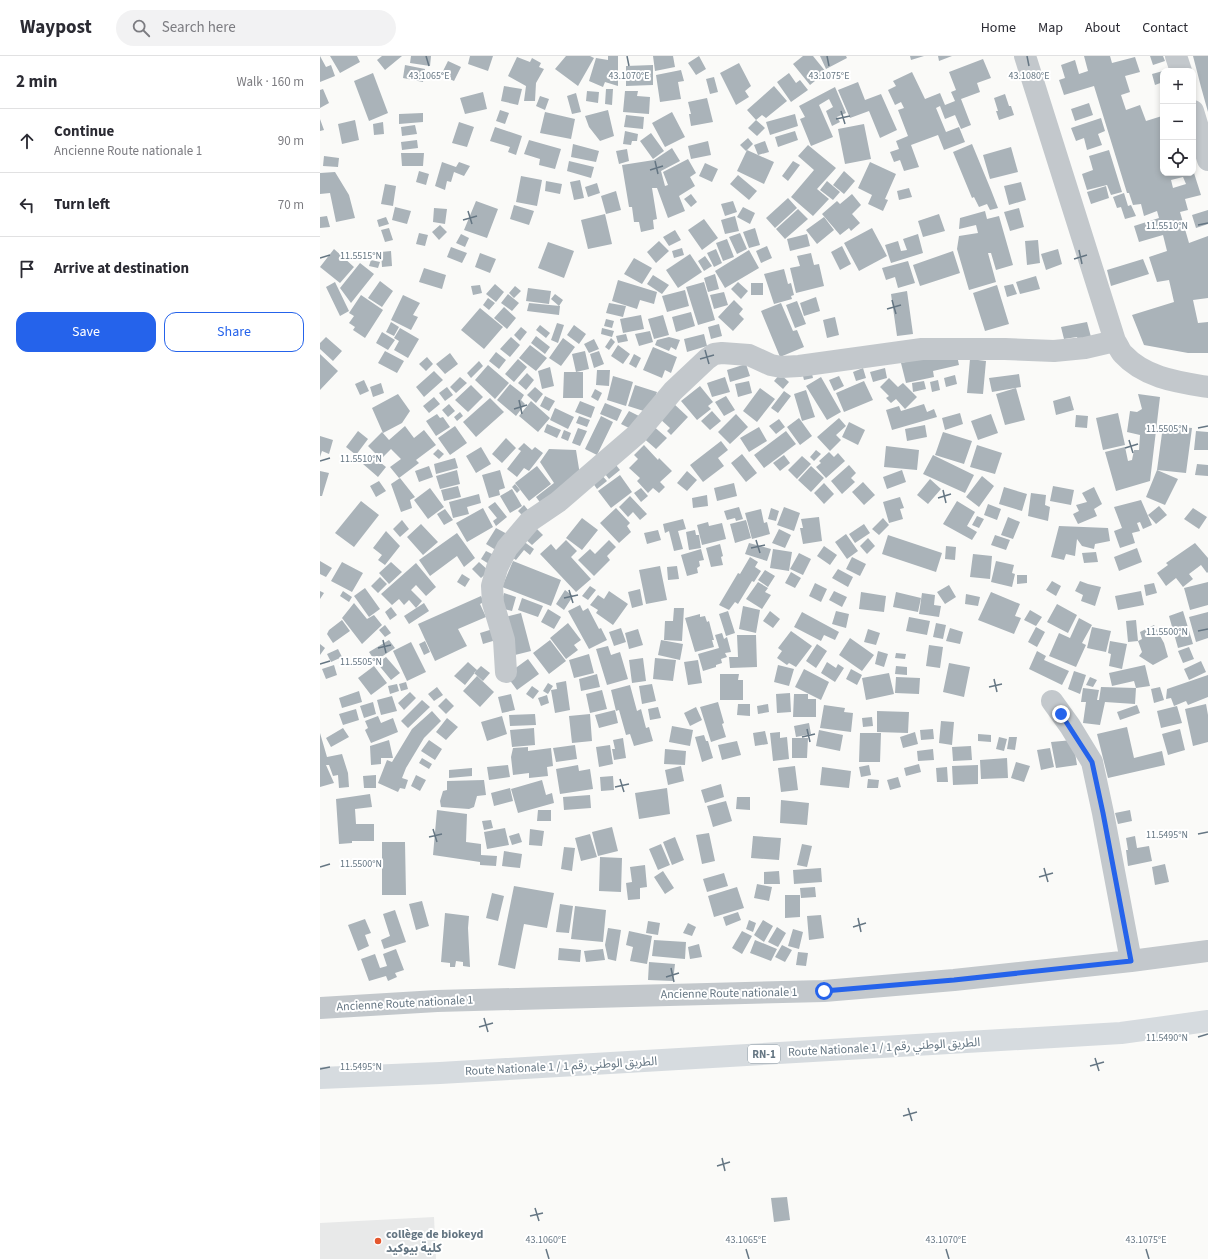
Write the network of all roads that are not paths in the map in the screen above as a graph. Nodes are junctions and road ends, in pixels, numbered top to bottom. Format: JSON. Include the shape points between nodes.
{"nodes":[{"id":1,"x":1025,"y":56,"type":"edge"},
{"id":2,"x":1176,"y":56,"type":"edge"},
{"id":3,"x":1180,"y":68,"type":"edge"},
{"id":4,"x":1196,"y":121,"type":"edge"},
{"id":5,"x":1208,"y":160,"type":"edge"},
{"id":6,"x":1115,"y":341,"type":"junction"},
{"id":7,"x":1208,"y":387,"type":"edge"},
{"id":8,"x":506,"y":672,"type":"dead end"},
{"id":9,"x":1052,"y":701,"type":"dead end"},
{"id":10,"x":1208,"y":951,"type":"edge"},
{"id":11,"x":1131,"y":961,"type":"junction"},
{"id":12,"x":320,"y":1008,"type":"edge"},
{"id":13,"x":1208,"y":1022,"type":"edge"},
{"id":14,"x":320,"y":1078,"type":"edge"}],
"edges":[{"from":1,"to":6,"type":"street"},
{"from":2,"to":3,"type":"street"},
{"from":4,"to":5,"type":"street"},
{"from":6,"to":7,"type":"street","via":[[1122,354],[1136,366],[1158,377]]},
{"from":6,"to":8,"type":"street","via":[[1085,348],[1054,351],[1005,348],[922,349],[781,367],[749,356],[722,352],[714,354],[673,391],[637,434],[558,502],[530,522],[507,548],[492,586],[504,640]]},
{"from":9,"to":11,"type":"street","via":[[1092,762]]},
{"from":10,"to":11,"type":"street","name":"Ancienne Route nationale 1"},
{"from":11,"to":12,"type":"street","name":"Ancienne Route nationale 1","via":[[824,991],[437,1001]]},
{"from":13,"to":14,"type":"main road","name":"Route Nationale 1 / الطريق الوطني رقم 1","number":"RN-1","via":[[1121,1033]]}]}
